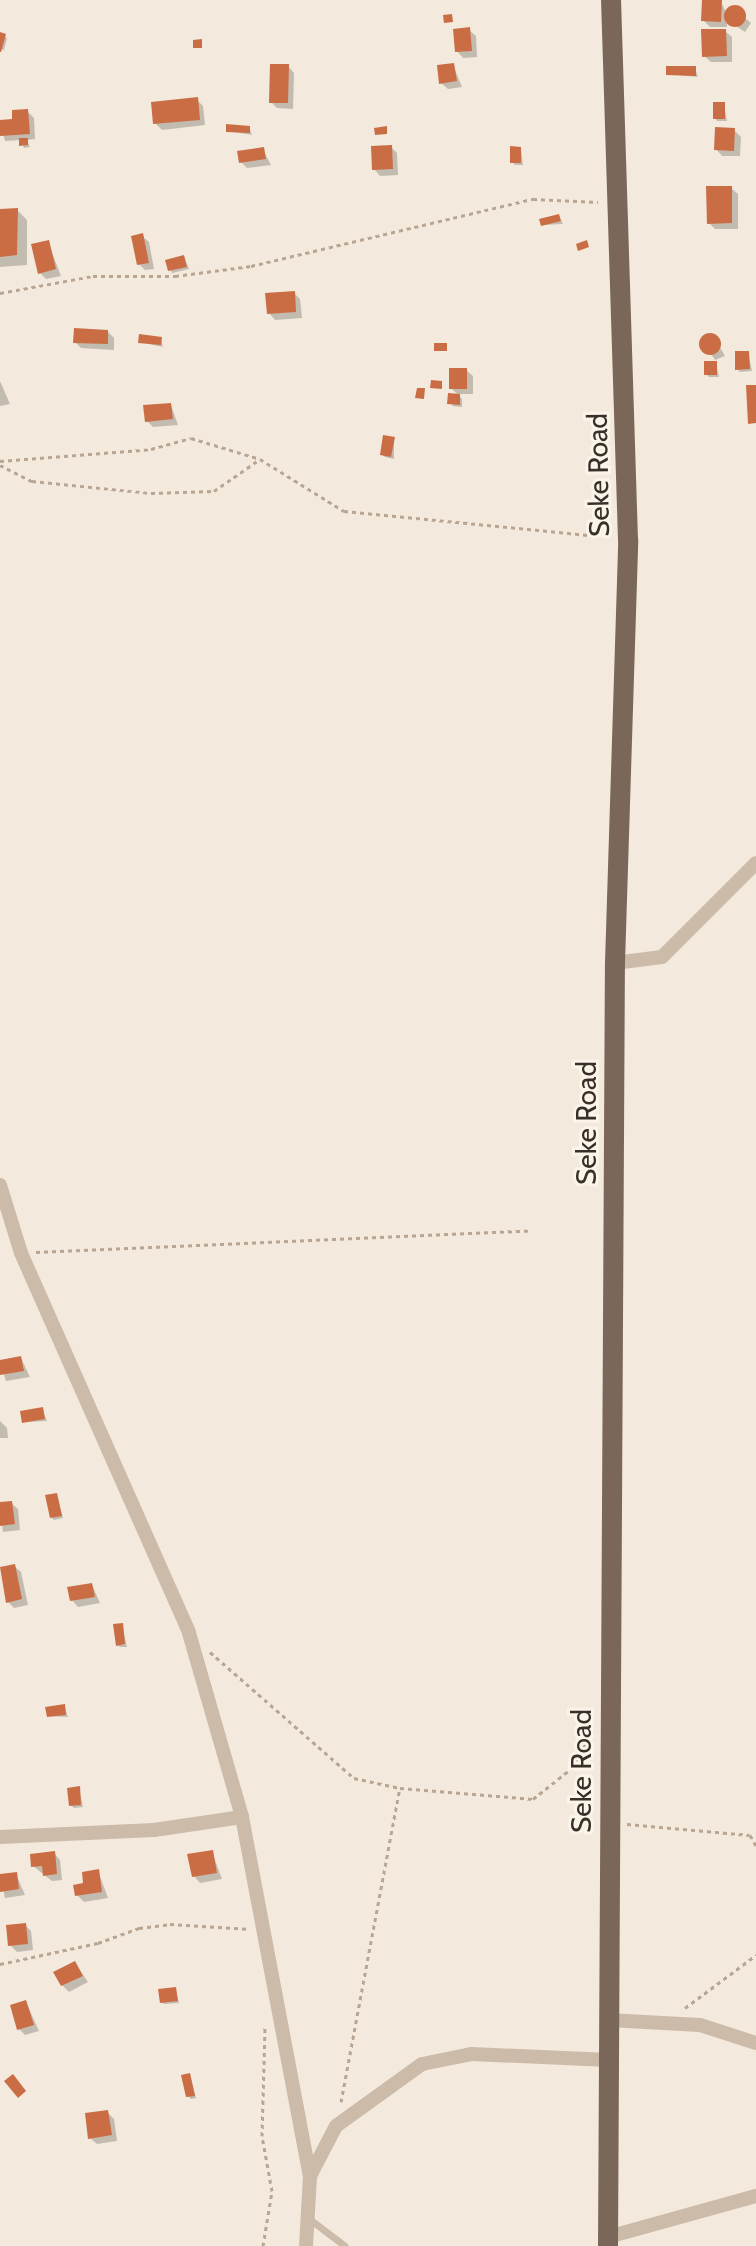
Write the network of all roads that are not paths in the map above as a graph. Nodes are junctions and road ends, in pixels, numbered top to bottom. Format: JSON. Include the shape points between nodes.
{"nodes":[{"id":1,"x":611,"y":0,"type":"edge"},
{"id":2,"x":756,"y":863,"type":"edge"},
{"id":3,"x":615,"y":963,"type":"junction"},
{"id":4,"x":0,"y":1185,"type":"edge"},
{"id":5,"x":242,"y":1817,"type":"junction"},
{"id":6,"x":0,"y":1837,"type":"edge"},
{"id":7,"x":608,"y":2020,"type":"junction"},
{"id":8,"x":756,"y":2043,"type":"edge"},
{"id":9,"x":609,"y":2060,"type":"junction"},
{"id":10,"x":310,"y":2176,"type":"junction"},
{"id":11,"x":756,"y":2196,"type":"edge"},
{"id":12,"x":308,"y":2218,"type":"junction"},
{"id":13,"x":608,"y":2241,"type":"edge"},
{"id":14,"x":306,"y":2246,"type":"edge"},
{"id":15,"x":345,"y":2246,"type":"edge"}],
"edges":[{"from":1,"to":3,"type":"main road","name":"Seke Road","via":[[628,540]]},
{"from":2,"to":3,"type":"street","via":[[662,957]]},
{"from":3,"to":7,"type":"main road","name":"Seke Road"},
{"from":4,"to":5,"type":"street","via":[[21,1253],[189,1633]]},
{"from":5,"to":6,"type":"street","via":[[154,1830]]},
{"from":5,"to":10,"type":"street"},
{"from":7,"to":8,"type":"street","via":[[700,2025]]},
{"from":7,"to":9,"type":"main road","name":"Seke Road"},
{"from":9,"to":10,"type":"street","via":[[471,2054],[422,2064],[336,2126]]},
{"from":9,"to":13,"type":"main road","name":"Seke Road"},
{"from":10,"to":12,"type":"street"},
{"from":11,"to":13,"type":"street"},
{"from":12,"to":14,"type":"street"},
{"from":12,"to":15,"type":"lane"}]}
